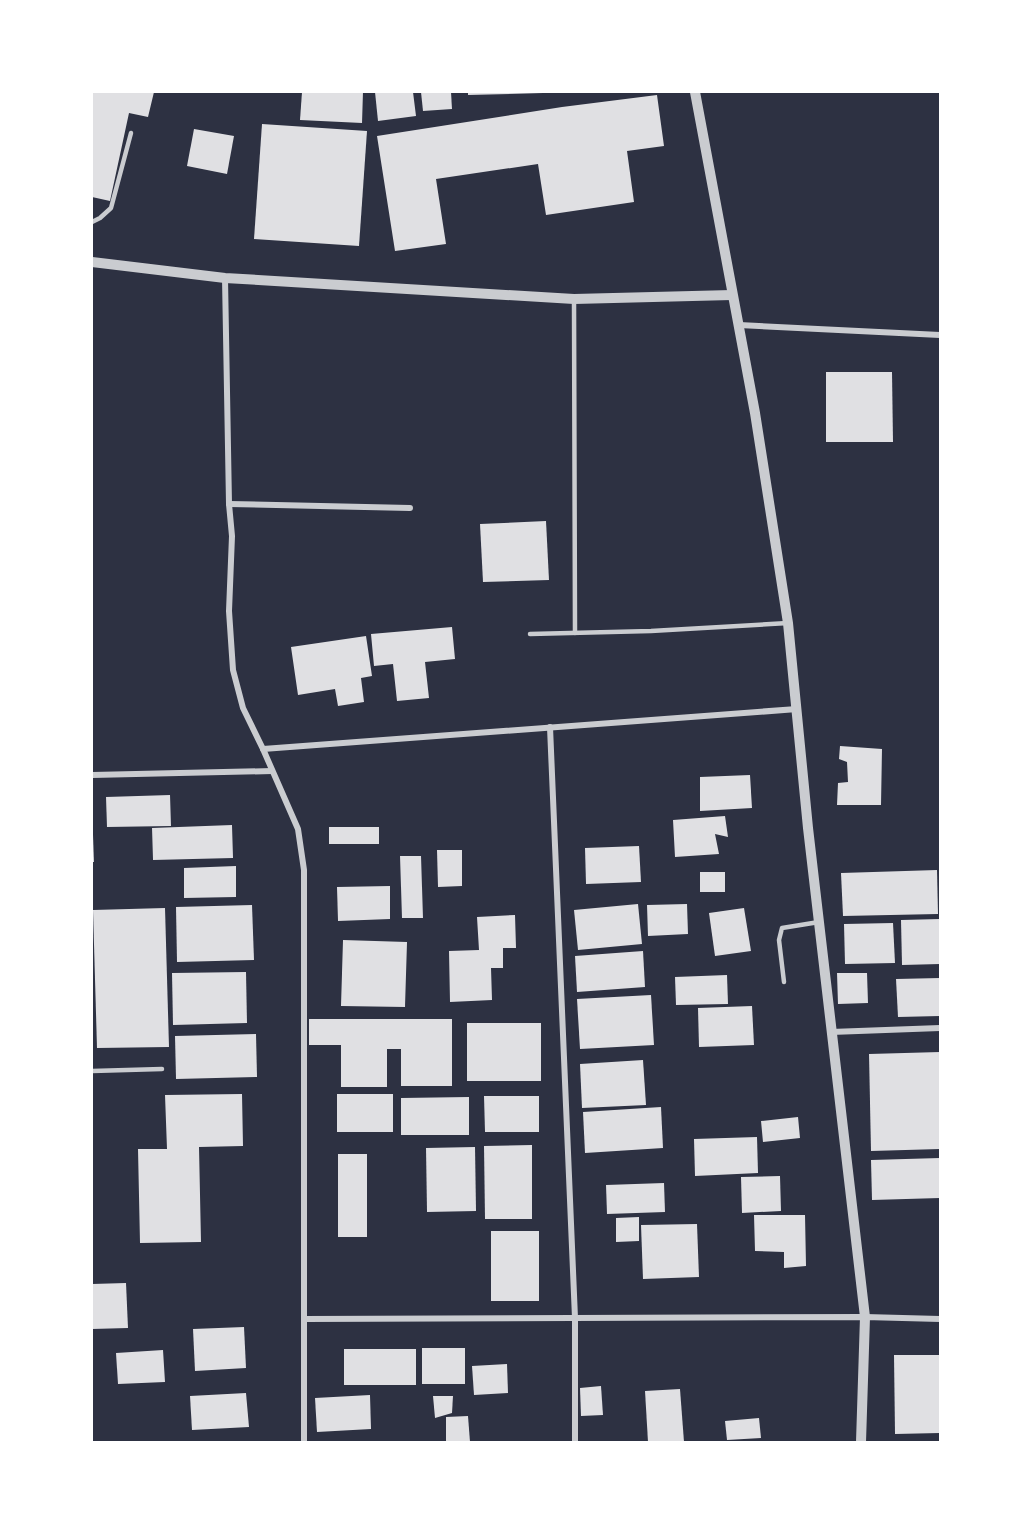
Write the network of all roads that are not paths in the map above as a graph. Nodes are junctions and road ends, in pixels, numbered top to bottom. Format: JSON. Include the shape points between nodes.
{"nodes":[{"id":1,"x":695,"y":92,"type":"edge"},
{"id":2,"x":131,"y":133,"type":"dead end"},
{"id":3,"x":92,"y":222,"type":"edge"},
{"id":4,"x":92,"y":262,"type":"edge"},
{"id":5,"x":225,"y":278,"type":"junction"},
{"id":6,"x":732,"y":295,"type":"junction"},
{"id":7,"x":574,"y":299,"type":"junction"},
{"id":8,"x":739,"y":325,"type":"junction"},
{"id":9,"x":940,"y":335,"type":"edge"},
{"id":10,"x":230,"y":504,"type":"junction"},
{"id":11,"x":410,"y":508,"type":"dead end"},
{"id":12,"x":788,"y":623,"type":"junction"},
{"id":13,"x":575,"y":633,"type":"junction"},
{"id":14,"x":530,"y":634,"type":"dead end"},
{"id":15,"x":797,"y":709,"type":"junction"},
{"id":16,"x":550,"y":727,"type":"junction"},
{"id":17,"x":263,"y":749,"type":"junction"},
{"id":18,"x":272,"y":771,"type":"junction"},
{"id":19,"x":92,"y":775,"type":"edge"},
{"id":20,"x":819,"y":922,"type":"junction"},
{"id":21,"x":784,"y":982,"type":"dead end"},
{"id":22,"x":940,"y":1028,"type":"edge"},
{"id":23,"x":831,"y":1032,"type":"junction"},
{"id":24,"x":162,"y":1069,"type":"dead end"},
{"id":25,"x":92,"y":1071,"type":"edge"},
{"id":26,"x":865,"y":1317,"type":"junction"},
{"id":27,"x":575,"y":1318,"type":"junction"},
{"id":28,"x":304,"y":1319,"type":"junction"},
{"id":29,"x":940,"y":1319,"type":"edge"},
{"id":30,"x":304,"y":1443,"type":"edge"},
{"id":31,"x":574,"y":1443,"type":"edge"},
{"id":32,"x":861,"y":1443,"type":"edge"}],
"edges":[{"from":1,"to":6,"type":"street"},
{"from":2,"to":3,"type":"lane","via":[[111,208]]},
{"from":4,"to":5,"type":"street"},
{"from":5,"to":7,"type":"street"},
{"from":5,"to":10,"type":"street"},
{"from":6,"to":7,"type":"street"},
{"from":6,"to":8,"type":"street"},
{"from":7,"to":13,"type":"lane"},
{"from":8,"to":9,"type":"street"},
{"from":8,"to":12,"type":"street"},
{"from":10,"to":11,"type":"street"},
{"from":10,"to":17,"type":"street","via":[[232,670],[243,708]]},
{"from":12,"to":13,"type":"lane"},
{"from":12,"to":15,"type":"street"},
{"from":13,"to":14,"type":"lane"},
{"from":15,"to":16,"type":"street"},
{"from":15,"to":20,"type":"street"},
{"from":16,"to":17,"type":"street"},
{"from":16,"to":27,"type":"street"},
{"from":17,"to":18,"type":"street"},
{"from":18,"to":19,"type":"street"},
{"from":18,"to":28,"type":"street","via":[[298,829],[304,870]]},
{"from":20,"to":21,"type":"lane","via":[[782,928],[779,940]]},
{"from":20,"to":23,"type":"street"},
{"from":22,"to":23,"type":"street"},
{"from":23,"to":26,"type":"street"},
{"from":24,"to":25,"type":"lane"},
{"from":26,"to":27,"type":"street"},
{"from":26,"to":29,"type":"street"},
{"from":26,"to":32,"type":"street"},
{"from":27,"to":28,"type":"street"},
{"from":27,"to":31,"type":"street"},
{"from":28,"to":30,"type":"street"}]}
